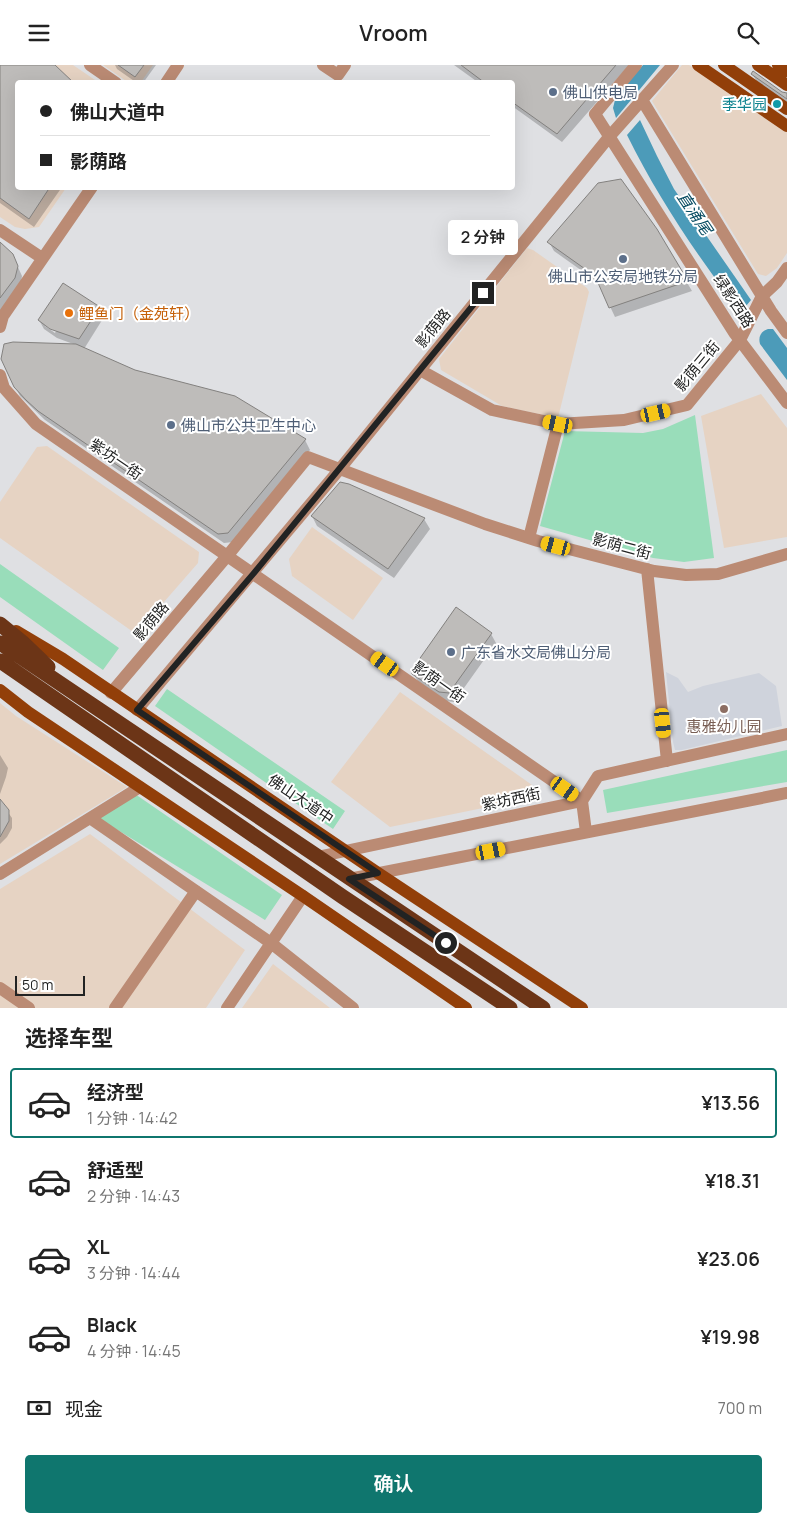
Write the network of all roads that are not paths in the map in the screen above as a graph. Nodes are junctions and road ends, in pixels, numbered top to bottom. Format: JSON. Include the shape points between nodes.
{"nodes":[{"id":1,"x":90,"y":65,"type":"edge"},
{"id":2,"x":178,"y":65,"type":"edge"},
{"id":3,"x":323,"y":65,"type":"edge"},
{"id":4,"x":345,"y":65,"type":"edge"},
{"id":5,"x":636,"y":65,"type":"edge"},
{"id":6,"x":673,"y":65,"type":"edge"},
{"id":7,"x":698,"y":65,"type":"edge"},
{"id":8,"x":724,"y":65,"type":"edge"},
{"id":9,"x":758,"y":65,"type":"edge"},
{"id":10,"x":778,"y":65,"type":"edge"},
{"id":11,"x":787,"y":71,"type":"edge"},
{"id":12,"x":112,"y":80,"type":"edge"},
{"id":13,"x":168,"y":80,"type":"edge"},
{"id":14,"x":787,"y":85,"type":"edge"},
{"id":15,"x":642,"y":100,"type":"junction"},
{"id":16,"x":787,"y":109,"type":"edge"},
{"id":17,"x":787,"y":127,"type":"edge"},
{"id":18,"x":609,"y":137,"type":"junction"},
{"id":19,"x":90,"y":190,"type":"edge"},
{"id":20,"x":0,"y":230,"type":"edge"},
{"id":21,"x":42,"y":258,"type":"junction"},
{"id":22,"x":787,"y":268,"type":"edge"},
{"id":23,"x":762,"y":296,"type":"junction"},
{"id":24,"x":0,"y":327,"type":"edge"},
{"id":25,"x":787,"y":333,"type":"edge"},
{"id":26,"x":740,"y":340,"type":"junction"},
{"id":27,"x":420,"y":370,"type":"junction"},
{"id":28,"x":0,"y":375,"type":"edge"},
{"id":29,"x":787,"y":403,"type":"edge"},
{"id":30,"x":558,"y":424,"type":"junction"},
{"id":31,"x":339,"y":470,"type":"junction"},
{"id":32,"x":529,"y":538,"type":"junction"},
{"id":33,"x":787,"y":554,"type":"edge"},
{"id":34,"x":228,"y":555,"type":"junction"},
{"id":35,"x":647,"y":569,"type":"junction"},
{"id":36,"x":254,"y":573,"type":"junction"},
{"id":37,"x":0,"y":623,"type":"edge"},
{"id":38,"x":0,"y":643,"type":"edge"},
{"id":39,"x":0,"y":661,"type":"edge"},
{"id":40,"x":0,"y":671,"type":"edge"},
{"id":41,"x":0,"y":690,"type":"edge"},
{"id":42,"x":111,"y":693,"type":"junction"},
{"id":43,"x":75,"y":695,"type":"junction"},
{"id":44,"x":65,"y":707,"type":"junction"},
{"id":45,"x":137,"y":710,"type":"junction"},
{"id":46,"x":787,"y":734,"type":"edge"},
{"id":47,"x":668,"y":761,"type":"junction"},
{"id":48,"x":140,"y":787,"type":"junction"},
{"id":49,"x":787,"y":793,"type":"edge"},
{"id":50,"x":582,"y":801,"type":"junction"},
{"id":51,"x":90,"y":818,"type":"junction"},
{"id":52,"x":586,"y":832,"type":"junction"},
{"id":53,"x":346,"y":851,"type":"junction"},
{"id":54,"x":317,"y":857,"type":"junction"},
{"id":55,"x":378,"y":873,"type":"junction"},
{"id":56,"x":0,"y":874,"type":"edge"},
{"id":57,"x":349,"y":879,"type":"junction"},
{"id":58,"x":196,"y":891,"type":"junction"},
{"id":59,"x":303,"y":896,"type":"junction"},
{"id":60,"x":271,"y":943,"type":"junction"},
{"id":61,"x":0,"y":988,"type":"edge"},
{"id":62,"x":29,"y":1008,"type":"edge"},
{"id":63,"x":115,"y":1008,"type":"edge"},
{"id":64,"x":226,"y":1008,"type":"edge"},
{"id":65,"x":353,"y":1008,"type":"edge"},
{"id":66,"x":466,"y":1008,"type":"edge"},
{"id":67,"x":510,"y":1008,"type":"edge"},
{"id":68,"x":543,"y":1008,"type":"edge"},
{"id":69,"x":582,"y":1008,"type":"edge"}],
"edges":[{"from":1,"to":12,"type":"street"},
{"from":2,"to":13,"type":"street"},
{"from":3,"to":4,"type":"street","via":[[338,75]]},
{"from":5,"to":18,"type":"street","via":[[595,114]]},
{"from":6,"to":15,"type":"street","name":"影荫路"},
{"from":7,"to":17,"type":"main road"},
{"from":8,"to":16,"type":"main road"},
{"from":9,"to":14,"type":"main road"},
{"from":10,"to":11,"type":"main road"},
{"from":15,"to":18,"type":"street","name":"影荫路"},
{"from":15,"to":23,"type":"street","name":"绿影西路"},
{"from":18,"to":26,"type":"street","name":"绿影西路"},
{"from":18,"to":27,"type":"street","name":"影荫路"},
{"from":19,"to":21,"type":"street"},
{"from":20,"to":21,"type":"street"},
{"from":21,"to":24,"type":"street","via":[[3,317]]},
{"from":22,"to":23,"type":"street","name":"影荫三街"},
{"from":23,"to":25,"type":"street","name":"绿影西路"},
{"from":23,"to":26,"type":"street","name":"影荫三街"},
{"from":26,"to":29,"type":"street","name":"绿影西路"},
{"from":26,"to":30,"type":"street","name":"影荫三街","via":[[687,405],[624,420]]},
{"from":27,"to":30,"type":"street","name":"影荫三街","via":[[492,410]]},
{"from":27,"to":31,"type":"street","name":"影荫路"},
{"from":28,"to":34,"type":"street","name":"紫坊一街","via":[[4,388],[36,424]]},
{"from":30,"to":32,"type":"street"},
{"from":31,"to":32,"type":"street","name":"影荫二街"},
{"from":31,"to":34,"type":"street","name":"影荫路","via":[[308,457]]},
{"from":31,"to":36,"type":"street","name":"影荫路"},
{"from":32,"to":35,"type":"street","name":"影荫二街"},
{"from":33,"to":35,"type":"street","name":"影荫二街","via":[[718,573],[686,575]]},
{"from":34,"to":36,"type":"street","name":"紫坊一街"},
{"from":34,"to":42,"type":"street","name":"影荫路"},
{"from":35,"to":47,"type":"street"},
{"from":36,"to":45,"type":"street","name":"影荫路"},
{"from":36,"to":50,"type":"street","name":"影荫一街"},
{"from":37,"to":42,"type":"main road","name":"佛山大道中","via":[[63,659]]},
{"from":37,"to":43,"type":"highway"},
{"from":38,"to":43,"type":"highway"},
{"from":39,"to":44,"type":"highway"},
{"from":40,"to":44,"type":"highway"},
{"from":41,"to":48,"type":"main road"},
{"from":42,"to":45,"type":"main road","name":"佛山大道中"},
{"from":43,"to":54,"type":"highway"},
{"from":44,"to":67,"type":"highway"},
{"from":45,"to":53,"type":"main road","name":"佛山大道中"},
{"from":46,"to":47,"type":"street"},
{"from":47,"to":50,"type":"street","via":[[598,776]]},
{"from":48,"to":51,"type":"street"},
{"from":48,"to":59,"type":"main road"},
{"from":49,"to":52,"type":"street"},
{"from":50,"to":52,"type":"street"},
{"from":50,"to":53,"type":"street","name":"紫坊西街"},
{"from":51,"to":56,"type":"street"},
{"from":51,"to":58,"type":"street"},
{"from":52,"to":55,"type":"street"},
{"from":53,"to":54,"type":"street","name":"紫坊西街"},
{"from":53,"to":55,"type":"main road","name":"佛山大道中"},
{"from":54,"to":57,"type":"highway"},
{"from":55,"to":57,"type":"street"},
{"from":55,"to":69,"type":"main road","name":"佛山大道中"},
{"from":57,"to":68,"type":"highway"},
{"from":58,"to":60,"type":"street"},
{"from":58,"to":63,"type":"street"},
{"from":59,"to":60,"type":"street"},
{"from":59,"to":66,"type":"main road"},
{"from":60,"to":64,"type":"street"},
{"from":60,"to":65,"type":"street"},
{"from":61,"to":62,"type":"street"}]}
